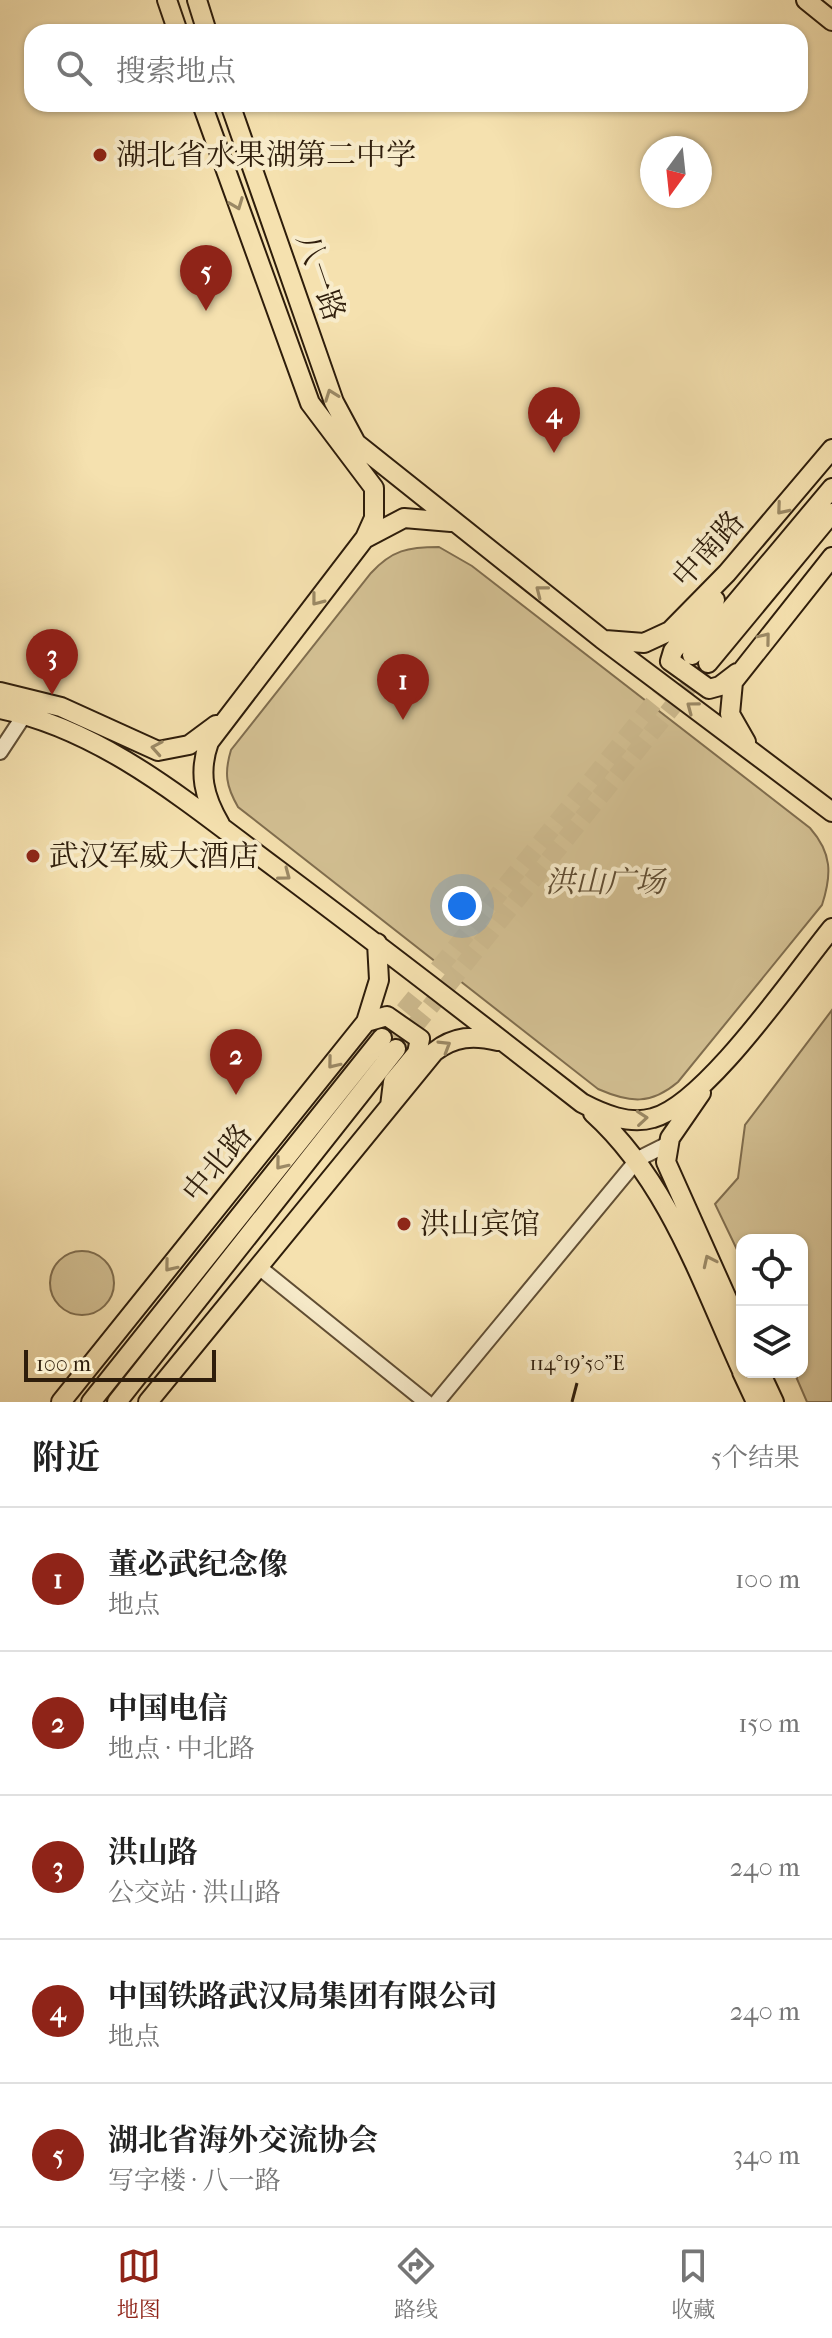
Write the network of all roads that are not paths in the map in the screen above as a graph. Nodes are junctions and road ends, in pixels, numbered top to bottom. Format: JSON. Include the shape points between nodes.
{"nodes":[{"id":1,"x":167,"y":0,"type":"edge"},
{"id":2,"x":197,"y":0,"type":"edge"},
{"id":3,"x":806,"y":0,"type":"edge"},
{"id":4,"x":826,"y":0,"type":"edge"},
{"id":5,"x":832,"y":5,"type":"edge"},
{"id":6,"x":832,"y":21,"type":"edge"},
{"id":7,"x":175,"y":24,"type":"edge"},
{"id":8,"x":204,"y":24,"type":"edge"},
{"id":9,"x":205,"y":112,"type":"edge"},
{"id":10,"x":233,"y":112,"type":"edge"},
{"id":11,"x":832,"y":449,"type":"edge"},
{"id":12,"x":832,"y":488,"type":"edge"},
{"id":13,"x":832,"y":513,"type":"edge"},
{"id":14,"x":454,"y":522,"type":"junction"},
{"id":15,"x":365,"y":538,"type":"junction"},
{"id":16,"x":832,"y":557,"type":"edge"},
{"id":17,"x":727,"y":573,"type":"junction"},
{"id":18,"x":602,"y":639,"type":"junction"},
{"id":19,"x":739,"y":671,"type":"junction"},
{"id":20,"x":0,"y":692,"type":"edge"},
{"id":21,"x":0,"y":709,"type":"edge"},
{"id":22,"x":25,"y":714,"type":"junction"},
{"id":23,"x":224,"y":719,"type":"junction"},
{"id":24,"x":0,"y":752,"type":"edge"},
{"id":25,"x":754,"y":754,"type":"junction"},
{"id":26,"x":825,"y":807,"type":"edge"},
{"id":27,"x":832,"y":820,"type":"edge"},
{"id":28,"x":222,"y":828,"type":"junction"},
{"id":29,"x":832,"y":928,"type":"edge"},
{"id":30,"x":377,"y":943,"type":"junction"},
{"id":31,"x":366,"y":1022,"type":"junction"},
{"id":32,"x":504,"y":1043,"type":"junction"},
{"id":33,"x":718,"y":1069,"type":"junction"},
{"id":34,"x":582,"y":1103,"type":"junction"},
{"id":35,"x":390,"y":1106,"type":"junction"},
{"id":36,"x":668,"y":1144,"type":"junction"},
{"id":37,"x":638,"y":1159,"type":"junction"},
{"id":38,"x":260,"y":1268,"type":"junction"},
{"id":39,"x":152,"y":1289,"type":"junction"},
{"id":40,"x":736,"y":1319,"type":"edge"},
{"id":41,"x":216,"y":1320,"type":"junction"},
{"id":42,"x":736,"y":1359,"type":"edge"},
{"id":43,"x":745,"y":1378,"type":"edge"},
{"id":44,"x":763,"y":1378,"type":"edge"},
{"id":45,"x":106,"y":1384,"type":"junction"},
{"id":46,"x":120,"y":1399,"type":"edge"},
{"id":47,"x":61,"y":1402,"type":"edge"},
{"id":48,"x":91,"y":1402,"type":"edge"},
{"id":49,"x":148,"y":1402,"type":"edge"},
{"id":50,"x":426,"y":1402,"type":"edge"},
{"id":51,"x":437,"y":1402,"type":"edge"},
{"id":52,"x":756,"y":1402,"type":"edge"},
{"id":53,"x":774,"y":1402,"type":"edge"}],
"edges":[{"from":1,"to":7,"type":"main road"},
{"from":2,"to":8,"type":"main road"},
{"from":3,"to":6,"type":"main road"},
{"from":4,"to":5,"type":"main road"},
{"from":9,"to":15,"type":"main road","one_way":true,"via":[[310,403],[374,488],[376,511]]},
{"from":14,"to":10,"type":"main road","name":"八一路","one_way":true,"via":[[356,443],[340,419]]},
{"from":11,"to":17,"type":"main road","name":"中南路","one_way":true},
{"from":12,"to":13,"type":"main road","name":"中南路","via":[[700,659]]},
{"from":14,"to":15,"type":"main road","via":[[404,518]]},
{"from":18,"to":14,"type":"main road","name":"八一路","one_way":true},
{"from":15,"to":23,"type":"main road","one_way":true},
{"from":19,"to":16,"type":"main road","one_way":true},
{"from":17,"to":18,"type":"main road","name":"中南路","via":[[659,638],[636,643]]},
{"from":17,"to":19,"type":"main road","via":[[723,590],[670,661],[709,689]]},
{"from":25,"to":18,"type":"main road","name":"八一路","one_way":true},
{"from":19,"to":25,"type":"main road","via":[[729,696],[730,714]]},
{"from":23,"to":20,"type":"main road","one_way":true,"via":[[189,745],[158,751],[61,707]]},
{"from":21,"to":22,"type":"main road"},
{"from":22,"to":24,"type":"street"},
{"from":22,"to":28,"type":"main road","via":[[85,738]]},
{"from":23,"to":28,"type":"main road","via":[[205,754],[203,778],[209,806]]},
{"from":25,"to":26,"type":"main road","name":"八一路"},
{"from":26,"to":27,"type":"main road","name":"八一路"},
{"from":28,"to":30,"type":"main road","one_way":true},
{"from":29,"to":33,"type":"main road"},
{"from":30,"to":31,"type":"main road","name":"中北路","via":[[379,980]]},
{"from":30,"to":32,"type":"main road"},
{"from":31,"to":35,"type":"main road","via":[[387,1016],[420,1039],[417,1053],[393,1082]]},
{"from":31,"to":39,"type":"main road","name":"中北路","one_way":true},
{"from":32,"to":34,"type":"main road"},
{"from":35,"to":32,"type":"main road","one_way":true,"via":[[434,1052],[449,1042],[469,1037]]},
{"from":34,"to":33,"type":"main road","one_way":true,"via":[[616,1117],[654,1118]]},
{"from":33,"to":36,"type":"main road"},
{"from":34,"to":37,"type":"main road"},
{"from":35,"to":38,"type":"main road"},
{"from":36,"to":37,"type":"street"},
{"from":40,"to":36,"type":"main road","one_way":true,"via":[[669,1174]]},
{"from":37,"to":42,"type":"main road"},
{"from":37,"to":51,"type":"street"},
{"from":38,"to":41,"type":"main road"},
{"from":38,"to":50,"type":"street"},
{"from":39,"to":45,"type":"main road"},
{"from":39,"to":47,"type":"main road","name":"中北路"},
{"from":41,"to":46,"type":"main road"},
{"from":41,"to":49,"type":"main road"},
{"from":43,"to":52,"type":"main road"},
{"from":44,"to":53,"type":"main road"},
{"from":46,"to":45,"type":"main road","name":"中北路","one_way":true,"via":[[389,1043]]},
{"from":45,"to":48,"type":"main road","name":"中北路"}]}
